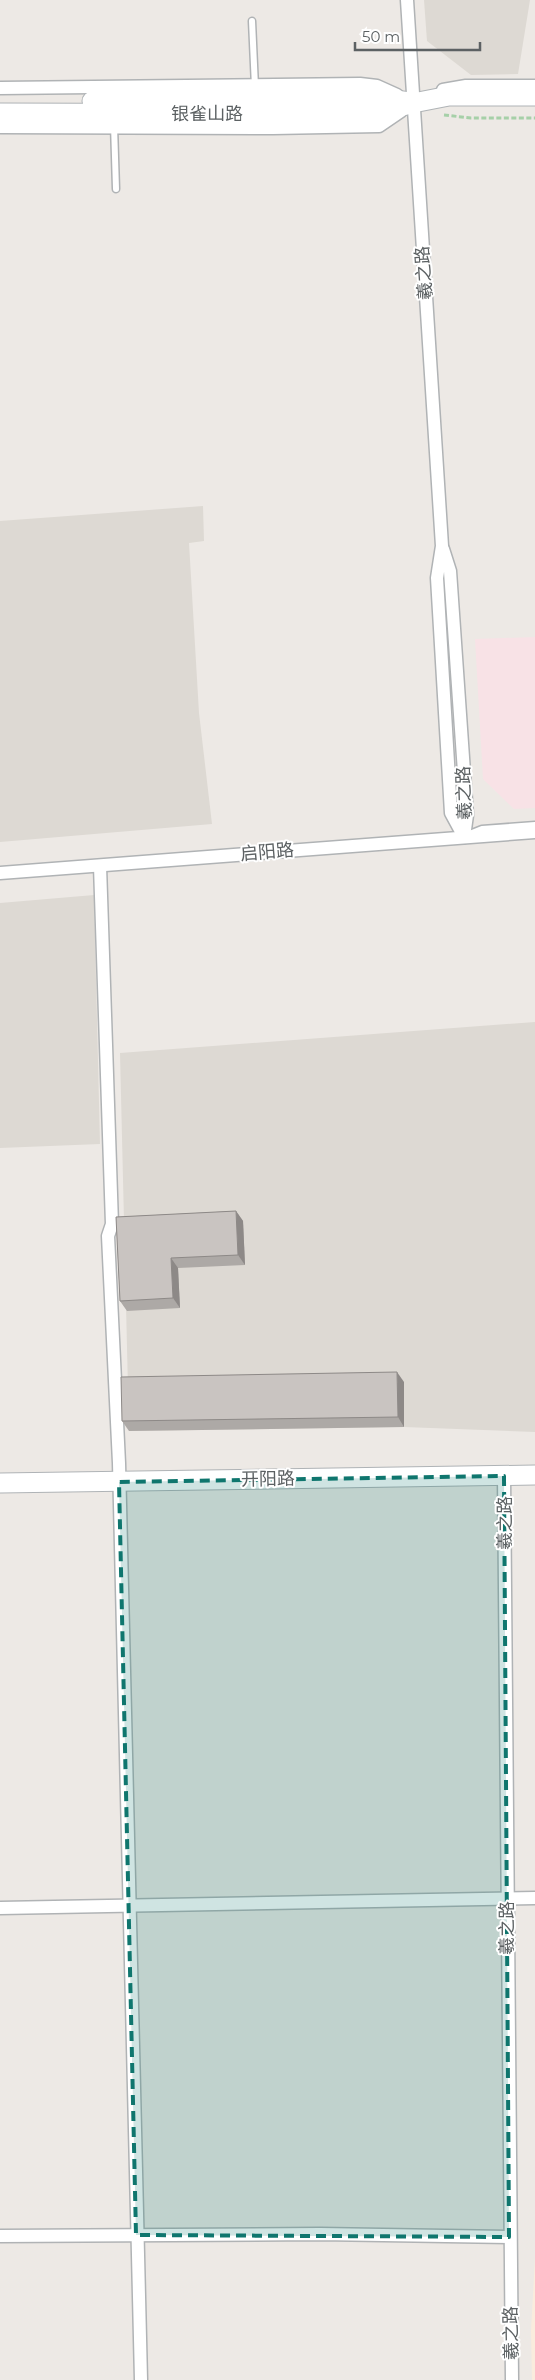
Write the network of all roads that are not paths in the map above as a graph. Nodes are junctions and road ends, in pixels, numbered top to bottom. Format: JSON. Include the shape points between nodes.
{"nodes":[{"id":1,"x":407,"y":0,"type":"edge"},
{"id":2,"x":252,"y":21,"type":"dead end"},
{"id":3,"x":535,"y":86,"type":"edge"},
{"id":4,"x":0,"y":88,"type":"edge"},
{"id":5,"x":255,"y":91,"type":"junction"},
{"id":6,"x":535,"y":96,"type":"edge"},
{"id":7,"x":0,"y":102,"type":"edge"},
{"id":8,"x":413,"y":103,"type":"junction"},
{"id":9,"x":535,"y":109,"type":"edge"},
{"id":10,"x":0,"y":113,"type":"edge"},
{"id":11,"x":114,"y":120,"type":"junction"},
{"id":12,"x":0,"y":127,"type":"edge"},
{"id":13,"x":116,"y":189,"type":"dead end"},
{"id":14,"x":535,"y":825,"type":"edge"},
{"id":15,"x":535,"y":832,"type":"edge"},
{"id":16,"x":464,"y":837,"type":"junction"},
{"id":17,"x":100,"y":866,"type":"junction"},
{"id":18,"x":0,"y":873,"type":"edge"},
{"id":19,"x":535,"y":1475,"type":"edge"},
{"id":20,"x":504,"y":1476,"type":"junction"},
{"id":21,"x":119,"y":1482,"type":"junction"},
{"id":22,"x":0,"y":1483,"type":"edge"},
{"id":23,"x":507,"y":1897,"type":"junction"},
{"id":24,"x":535,"y":1898,"type":"edge"},
{"id":25,"x":128,"y":1906,"type":"junction"},
{"id":26,"x":0,"y":1908,"type":"edge"},
{"id":27,"x":136,"y":2235,"type":"junction"},
{"id":28,"x":0,"y":2236,"type":"edge"},
{"id":29,"x":509,"y":2237,"type":"junction"},
{"id":30,"x":141,"y":2380,"type":"edge"},
{"id":31,"x":512,"y":2380,"type":"edge"}],
"edges":[{"from":1,"to":8,"type":"street","name":"羲之路"},
{"from":2,"to":5,"type":"lane"},
{"from":3,"to":8,"type":"street","via":[[449,88]]},
{"from":4,"to":5,"type":"street"},
{"from":5,"to":7,"type":"main road","name":"银雀山路"},
{"from":5,"to":8,"type":"main road","name":"银雀山路","via":[[376,97]]},
{"from":6,"to":8,"type":"main road","name":"银雀山路","via":[[449,96]]},
{"from":8,"to":9,"type":"main road","name":"银雀山路","via":[[461,109]]},
{"from":8,"to":11,"type":"main road","name":"银雀山路","via":[[377,114]]},
{"from":8,"to":16,"type":"street","name":"羲之路","via":[[442,546],[451,580],[467,815]]},
{"from":10,"to":11,"type":"main road","name":"银雀山路"},
{"from":11,"to":12,"type":"street"},
{"from":11,"to":13,"type":"lane"},
{"from":14,"to":16,"type":"lane","via":[[482,829]]},
{"from":15,"to":16,"type":"street","name":"启阳路"},
{"from":16,"to":17,"type":"street","name":"启阳路"},
{"from":17,"to":18,"type":"street","name":"启阳路"},
{"from":17,"to":21,"type":"street","via":[[112,1224],[108,1236]]},
{"from":19,"to":20,"type":"main road","name":"开阳路"},
{"from":20,"to":21,"type":"main road","name":"开阳路"},
{"from":20,"to":23,"type":"street","name":"羲之路"},
{"from":21,"to":22,"type":"main road","name":"开阳路"},
{"from":21,"to":25,"type":"street"},
{"from":23,"to":24,"type":"street"},
{"from":23,"to":25,"type":"street"},
{"from":23,"to":29,"type":"street","name":"羲之路"},
{"from":25,"to":26,"type":"street"},
{"from":25,"to":27,"type":"street"},
{"from":27,"to":28,"type":"street"},
{"from":27,"to":29,"type":"street"},
{"from":27,"to":30,"type":"street"},
{"from":29,"to":31,"type":"street","name":"羲之路"}]}
